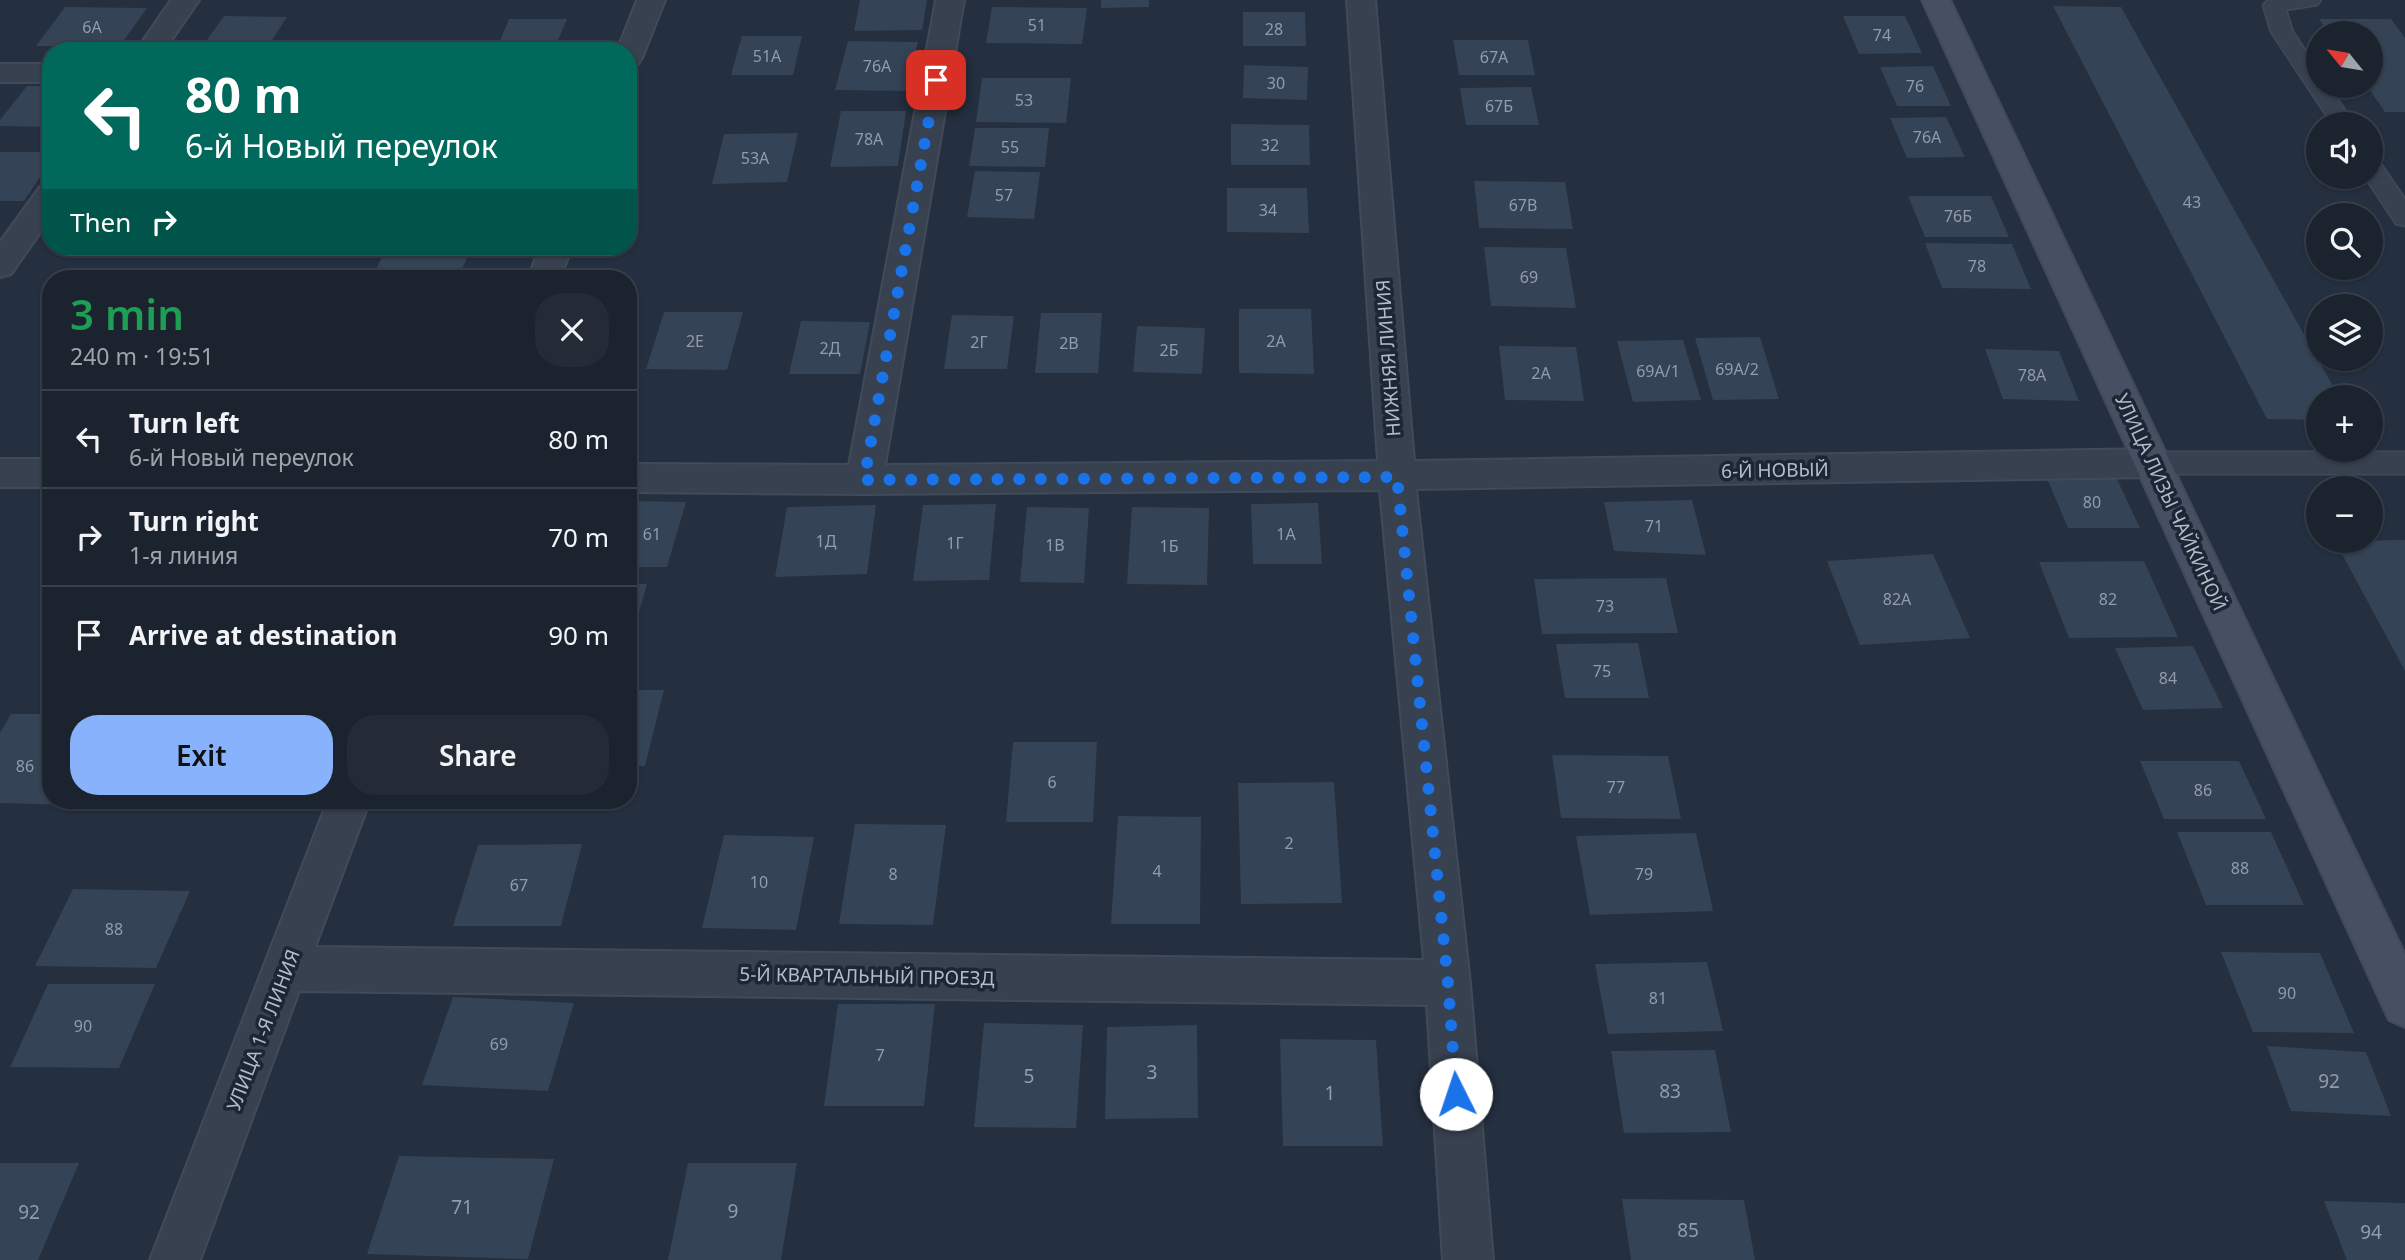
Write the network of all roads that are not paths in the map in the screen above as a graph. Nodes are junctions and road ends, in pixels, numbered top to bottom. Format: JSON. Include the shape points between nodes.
{"nodes":[{"id":1,"x":185,"y":0,"type":"edge"},
{"id":2,"x":651,"y":0,"type":"edge"},
{"id":3,"x":950,"y":0,"type":"edge"},
{"id":4,"x":1361,"y":0,"type":"edge"},
{"id":5,"x":1936,"y":0,"type":"edge"},
{"id":6,"x":2310,"y":0,"type":"edge"},
{"id":7,"x":156,"y":42,"type":"edge"},
{"id":8,"x":634,"y":42,"type":"edge"},
{"id":9,"x":0,"y":73,"type":"edge"},
{"id":10,"x":42,"y":73,"type":"edge"},
{"id":11,"x":2335,"y":112,"type":"edge"},
{"id":12,"x":2383,"y":185,"type":"edge"},
{"id":13,"x":42,"y":207,"type":"edge"},
{"id":14,"x":2405,"y":218,"type":"edge"},
{"id":15,"x":0,"y":266,"type":"edge"},
{"id":16,"x":2152,"y":463,"type":"junction"},
{"id":17,"x":2405,"y":463,"type":"edge"},
{"id":18,"x":0,"y":473,"type":"edge"},
{"id":19,"x":42,"y":474,"type":"edge"},
{"id":20,"x":1397,"y":477,"type":"junction"},
{"id":21,"x":637,"y":478,"type":"edge"},
{"id":22,"x":864,"y":480,"type":"junction"},
{"id":23,"x":346,"y":809,"type":"edge"},
{"id":24,"x":286,"y":969,"type":"junction"},
{"id":25,"x":1448,"y":983,"type":"junction"},
{"id":26,"x":2405,"y":1004,"type":"edge"},
{"id":27,"x":175,"y":1260,"type":"edge"},
{"id":28,"x":1468,"y":1260,"type":"edge"}],
"edges":[{"from":1,"to":7,"type":"street"},
{"from":2,"to":8,"type":"street"},
{"from":3,"to":22,"type":"street"},
{"from":4,"to":20,"type":"street","name":"НИЖНЯЯ ЛИНИЯ"},
{"from":5,"to":16,"type":"main road","name":"УЛИЦА ЛИЗЫ ЧАЙКИНОЙ"},
{"from":6,"to":11,"type":"lane","via":[[2274,5],[2282,32]]},
{"from":9,"to":10,"type":"street"},
{"from":12,"to":14,"type":"lane"},
{"from":13,"to":15,"type":"street"},
{"from":16,"to":17,"type":"lane"},
{"from":16,"to":20,"type":"street","name":"6-Й НОВЫЙ"},
{"from":16,"to":26,"type":"main road","name":"УЛИЦА ЛИЗЫ ЧАЙКИНОЙ"},
{"from":18,"to":19,"type":"street"},
{"from":20,"to":22,"type":"street","name":"6-Й НОВЫЙ"},
{"from":20,"to":25,"type":"street","name":"НИЖНЯЯ ЛИНИЯ"},
{"from":21,"to":22,"type":"street","name":"6-Й НОВЫЙ"},
{"from":23,"to":24,"type":"street","name":"УЛИЦА 1-Я ЛИНИЯ"},
{"from":24,"to":25,"type":"street","name":"5-Й КВАРТАЛЬНЫЙ ПРОЕЗД"},
{"from":24,"to":27,"type":"street","name":"УЛИЦА 1-Я ЛИНИЯ"},
{"from":25,"to":28,"type":"street","name":"НИЖНЯЯ ЛИНИЯ"}]}
